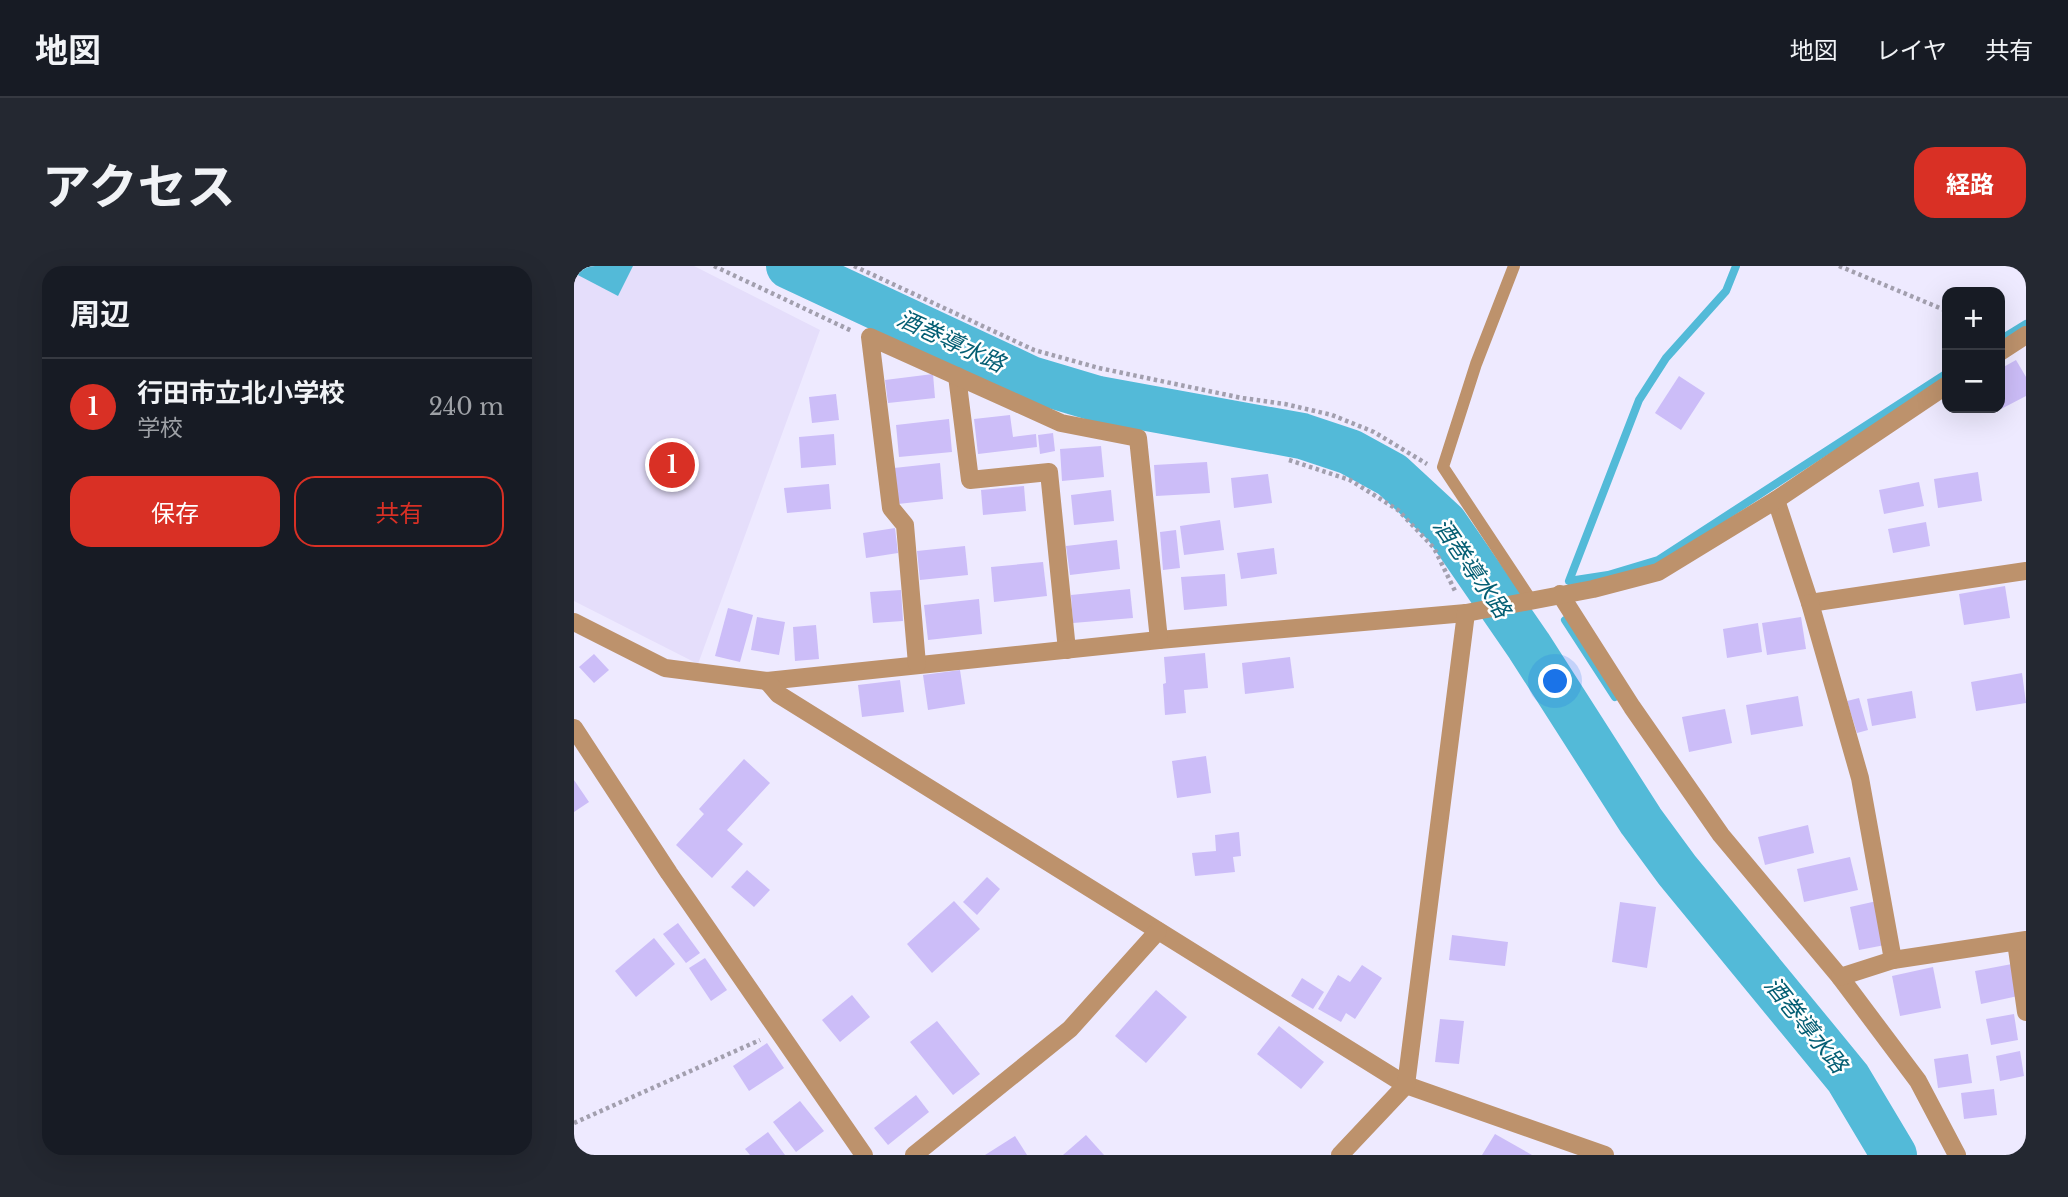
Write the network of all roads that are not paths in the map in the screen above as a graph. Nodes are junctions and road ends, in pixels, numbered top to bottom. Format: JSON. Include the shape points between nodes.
{"nodes":[{"id":1,"x":1514,"y":266,"type":"edge"},
{"id":2,"x":2026,"y":335,"type":"edge"},
{"id":3,"x":2003,"y":350,"type":"edge"},
{"id":4,"x":957,"y":376,"type":"junction"},
{"id":5,"x":1942,"y":389,"type":"edge"},
{"id":6,"x":1776,"y":500,"type":"junction"},
{"id":7,"x":2026,"y":570,"type":"edge"},
{"id":8,"x":1560,"y":594,"type":"junction"},
{"id":9,"x":1525,"y":601,"type":"junction"},
{"id":10,"x":1810,"y":603,"type":"junction"},
{"id":11,"x":1472,"y":611,"type":"junction"},
{"id":12,"x":574,"y":622,"type":"edge"},
{"id":13,"x":1159,"y":640,"type":"junction"},
{"id":14,"x":1068,"y":650,"type":"junction"},
{"id":15,"x":917,"y":664,"type":"junction"},
{"id":16,"x":767,"y":681,"type":"junction"},
{"id":17,"x":574,"y":728,"type":"edge"},
{"id":18,"x":1158,"y":930,"type":"junction"},
{"id":19,"x":2021,"y":941,"type":"edge"},
{"id":20,"x":1894,"y":960,"type":"junction"},
{"id":21,"x":1840,"y":977,"type":"junction"},
{"id":22,"x":2026,"y":1012,"type":"edge"},
{"id":23,"x":1406,"y":1085,"type":"junction"},
{"id":24,"x":864,"y":1155,"type":"edge"},
{"id":25,"x":915,"y":1155,"type":"edge"},
{"id":26,"x":1340,"y":1155,"type":"edge"},
{"id":27,"x":1605,"y":1155,"type":"edge"},
{"id":28,"x":1957,"y":1155,"type":"edge"}],
"edges":[{"from":1,"to":9,"type":"lane","via":[[1443,467]]},
{"from":2,"to":3,"type":"street"},
{"from":4,"to":13,"type":"street","via":[[1061,422],[1138,438]]},
{"from":4,"to":14,"type":"street","via":[[970,480],[1049,472]]},
{"from":4,"to":15,"type":"street","via":[[870,337],[891,508],[905,525]]},
{"from":5,"to":6,"type":"street"},
{"from":6,"to":8,"type":"street","via":[[1658,572]]},
{"from":6,"to":10,"type":"street"},
{"from":7,"to":10,"type":"street"},
{"from":8,"to":9,"type":"street"},
{"from":8,"to":21,"type":"street","via":[[1721,835]]},
{"from":9,"to":11,"type":"street"},
{"from":10,"to":20,"type":"street","via":[[1860,778]]},
{"from":11,"to":13,"type":"street"},
{"from":11,"to":23,"type":"street"},
{"from":12,"to":16,"type":"street","via":[[665,668]]},
{"from":13,"to":14,"type":"street"},
{"from":14,"to":15,"type":"street"},
{"from":15,"to":16,"type":"street"},
{"from":16,"to":18,"type":"street","via":[[778,694]]},
{"from":17,"to":24,"type":"street"},
{"from":18,"to":23,"type":"street"},
{"from":18,"to":25,"type":"street","via":[[1070,1029]]},
{"from":19,"to":20,"type":"street"},
{"from":19,"to":22,"type":"street"},
{"from":20,"to":21,"type":"street"},
{"from":21,"to":28,"type":"street","via":[[1918,1080]]},
{"from":23,"to":26,"type":"street"},
{"from":23,"to":27,"type":"street"}]}
